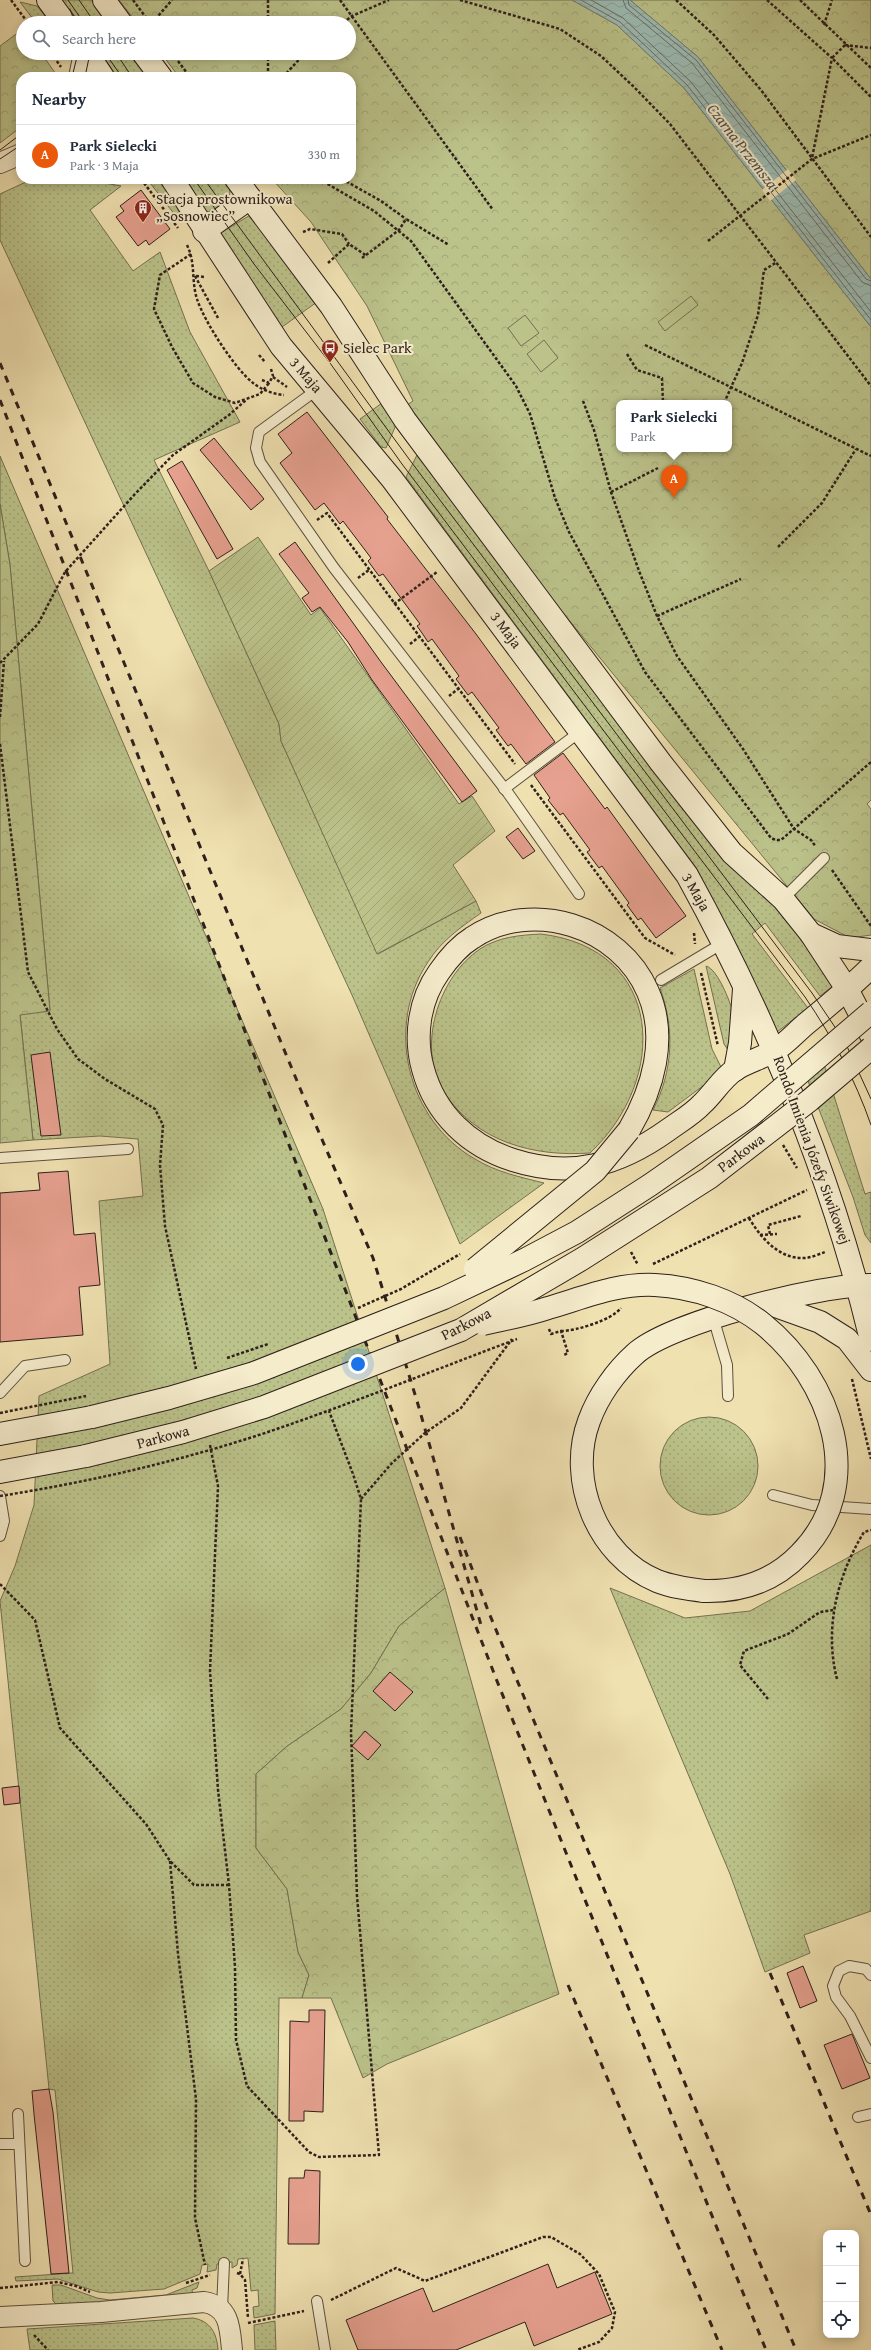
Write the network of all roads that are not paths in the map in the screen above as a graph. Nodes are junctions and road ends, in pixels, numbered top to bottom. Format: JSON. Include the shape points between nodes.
{"nodes":[{"id":1,"x":48,"y":0,"type":"edge"},
{"id":2,"x":104,"y":0,"type":"edge"},
{"id":3,"x":60,"y":16,"type":"edge"},
{"id":4,"x":116,"y":16,"type":"edge"},
{"id":5,"x":84,"y":60,"type":"edge"},
{"id":6,"x":91,"y":60,"type":"edge"},
{"id":7,"x":148,"y":60,"type":"edge"},
{"id":8,"x":80,"y":72,"type":"edge"},
{"id":9,"x":99,"y":72,"type":"edge"},
{"id":10,"x":157,"y":72,"type":"edge"},
{"id":11,"x":174,"y":184,"type":"edge"},
{"id":12,"x":240,"y":184,"type":"edge"},
{"id":13,"x":250,"y":198,"type":"junction"},
{"id":14,"x":195,"y":236,"type":"junction"},
{"id":15,"x":310,"y":395,"type":"junction"},
{"id":16,"x":582,"y":731,"type":"junction"},
{"id":17,"x":504,"y":789,"type":"junction"},
{"id":18,"x":824,"y":858,"type":"road end"},
{"id":19,"x":578,"y":894,"type":"dead end"},
{"id":20,"x":783,"y":899,"type":"junction"},
{"id":21,"x":811,"y":934,"type":"junction"},
{"id":22,"x":723,"y":943,"type":"junction"},
{"id":23,"x":871,"y":950,"type":"edge"},
{"id":24,"x":871,"y":967,"type":"edge"},
{"id":25,"x":661,"y":980,"type":"dead end"},
{"id":26,"x":744,"y":989,"type":"junction"},
{"id":27,"x":847,"y":989,"type":"junction"},
{"id":28,"x":871,"y":1012,"type":"edge"},
{"id":29,"x":871,"y":1034,"type":"edge"},
{"id":30,"x":871,"y":1048,"type":"edge"},
{"id":31,"x":775,"y":1051,"type":"junction"},
{"id":32,"x":735,"y":1070,"type":"junction"},
{"id":33,"x":128,"y":1149,"type":"dead end"},
{"id":34,"x":0,"y":1158,"type":"edge"},
{"id":35,"x":864,"y":1285,"type":"edge"},
{"id":36,"x":444,"y":1298,"type":"junction"},
{"id":37,"x":767,"y":1303,"type":"junction"},
{"id":38,"x":713,"y":1317,"type":"junction"},
{"id":39,"x":461,"y":1330,"type":"junction"},
{"id":40,"x":871,"y":1340,"type":"edge"},
{"id":41,"x":65,"y":1360,"type":"dead end"},
{"id":42,"x":861,"y":1373,"type":"edge"},
{"id":43,"x":0,"y":1393,"type":"edge"},
{"id":44,"x":728,"y":1396,"type":"dead end"},
{"id":45,"x":0,"y":1434,"type":"edge"},
{"id":46,"x":0,"y":1472,"type":"edge"},
{"id":47,"x":0,"y":1496,"type":"edge"},
{"id":48,"x":773,"y":1496,"type":"dead end"},
{"id":49,"x":871,"y":1509,"type":"edge"},
{"id":50,"x":0,"y":1536,"type":"edge"},
{"id":51,"x":871,"y":1975,"type":"edge"},
{"id":52,"x":871,"y":2058,"type":"edge"},
{"id":53,"x":18,"y":2114,"type":"dead end"},
{"id":54,"x":871,"y":2114,"type":"edge"},
{"id":55,"x":858,"y":2117,"type":"dead end"},
{"id":56,"x":0,"y":2144,"type":"edge"},
{"id":57,"x":20,"y":2144,"type":"junction"},
{"id":58,"x":25,"y":2261,"type":"dead end"},
{"id":59,"x":224,"y":2263,"type":"dead end"},
{"id":60,"x":318,"y":2304,"type":"road end"},
{"id":61,"x":222,"y":2310,"type":"junction"},
{"id":62,"x":0,"y":2317,"type":"edge"},
{"id":63,"x":232,"y":2350,"type":"edge"},
{"id":64,"x":325,"y":2350,"type":"edge"}],
"edges":[{"from":1,"to":3,"type":"street"},
{"from":2,"to":4,"type":"street"},
{"from":5,"to":8,"type":"street"},
{"from":6,"to":9,"type":"street"},
{"from":7,"to":10,"type":"street"},
{"from":11,"to":14,"type":"street","name":"3 Maja"},
{"from":12,"to":13,"type":"street"},
{"from":13,"to":14,"type":"street"},
{"from":13,"to":20,"type":"street","via":[[331,306],[410,426],[661,763],[732,853]]},
{"from":14,"to":15,"type":"street","name":"3 Maja","via":[[281,346]]},
{"from":15,"to":16,"type":"street","name":"3 Maja","via":[[392,479]]},
{"from":15,"to":17,"type":"lane","via":[[259,432],[256,448],[260,462],[422,685]]},
{"from":16,"to":17,"type":"lane"},
{"from":16,"to":22,"type":"street","name":"3 Maja","via":[[687,875]]},
{"from":17,"to":19,"type":"lane"},
{"from":18,"to":20,"type":"lane"},
{"from":20,"to":21,"type":"street"},
{"from":21,"to":23,"type":"street","via":[[837,946]]},
{"from":21,"to":27,"type":"street"},
{"from":22,"to":25,"type":"lane"},
{"from":22,"to":26,"type":"street","name":"3 Maja"},
{"from":24,"to":27,"type":"street","name":"Rondo Imienia Józefy Siwikowej"},
{"from":26,"to":31,"type":"street","name":"3 Maja"},
{"from":26,"to":32,"type":"street"},
{"from":27,"to":29,"type":"street"},
{"from":27,"to":31,"type":"street","name":"Rondo Imienia Józefy Siwikowej"},
{"from":28,"to":36,"type":"street","name":"Parkowa","bridge":true,"via":[[751,1115],[650,1185],[577,1232]]},
{"from":30,"to":39,"type":"street","name":"Parkowa","bridge":true,"via":[[810,1100],[709,1178],[582,1259]]},
{"from":31,"to":32,"type":"street"},
{"from":31,"to":35,"type":"street","name":"Rondo Imienia Józefy Siwikowej"},
{"from":32,"to":36,"type":"street","bridge":true,"via":[[702,1105],[629,1155],[594,1167],[562,1168],[521,1163],[489,1151],[461,1132],[439,1108],[420,1060],[418,1041],[422,1008],[427,993],[441,969],[472,937],[503,924],[551,920],[586,930],[618,950],[630,963],[648,992],[657,1026],[656,1063],[646,1097],[629,1130],[618,1145],[595,1171],[475,1269]]},
{"from":33,"to":34,"type":"lane"},
{"from":35,"to":37,"type":"street"},
{"from":35,"to":40,"type":"street"},
{"from":36,"to":45,"type":"street","name":"Parkowa","bridge":true,"via":[[254,1373],[108,1413]]},
{"from":37,"to":38,"type":"street"},
{"from":37,"to":42,"type":"street","via":[[820,1322],[847,1339]]},
{"from":38,"to":39,"type":"street","bridge":true,"via":[[662,1336],[636,1353],[605,1389],[589,1420],[582,1467],[586,1498],[599,1528],[618,1554],[632,1566],[670,1586],[704,1591],[736,1590],[780,1572],[794,1561],[816,1536],[830,1508],[836,1478],[832,1430],[814,1384],[786,1345],[761,1323],[717,1299],[687,1289],[654,1285],[608,1289],[548,1308]]},
{"from":38,"to":44,"type":"lane","via":[[727,1365]]},
{"from":39,"to":46,"type":"street","name":"Parkowa","bridge":true,"via":[[264,1407],[183,1432],[86,1456]]},
{"from":41,"to":43,"type":"lane","via":[[25,1366]]},
{"from":47,"to":50,"type":"lane","via":[[4,1521]]},
{"from":48,"to":49,"type":"lane","via":[[812,1505]]},
{"from":51,"to":52,"type":"lane","via":[[866,1969],[849,1966],[839,1971],[834,1986],[836,1997],[850,2016]]},
{"from":53,"to":57,"type":"lane"},
{"from":54,"to":55,"type":"lane"},
{"from":56,"to":57,"type":"lane"},
{"from":57,"to":58,"type":"lane"},
{"from":59,"to":61,"type":"lane"},
{"from":60,"to":64,"type":"lane"},
{"from":61,"to":62,"type":"street","via":[[204,2302],[101,2312]]},
{"from":61,"to":63,"type":"street","via":[[228,2319]]}]}
